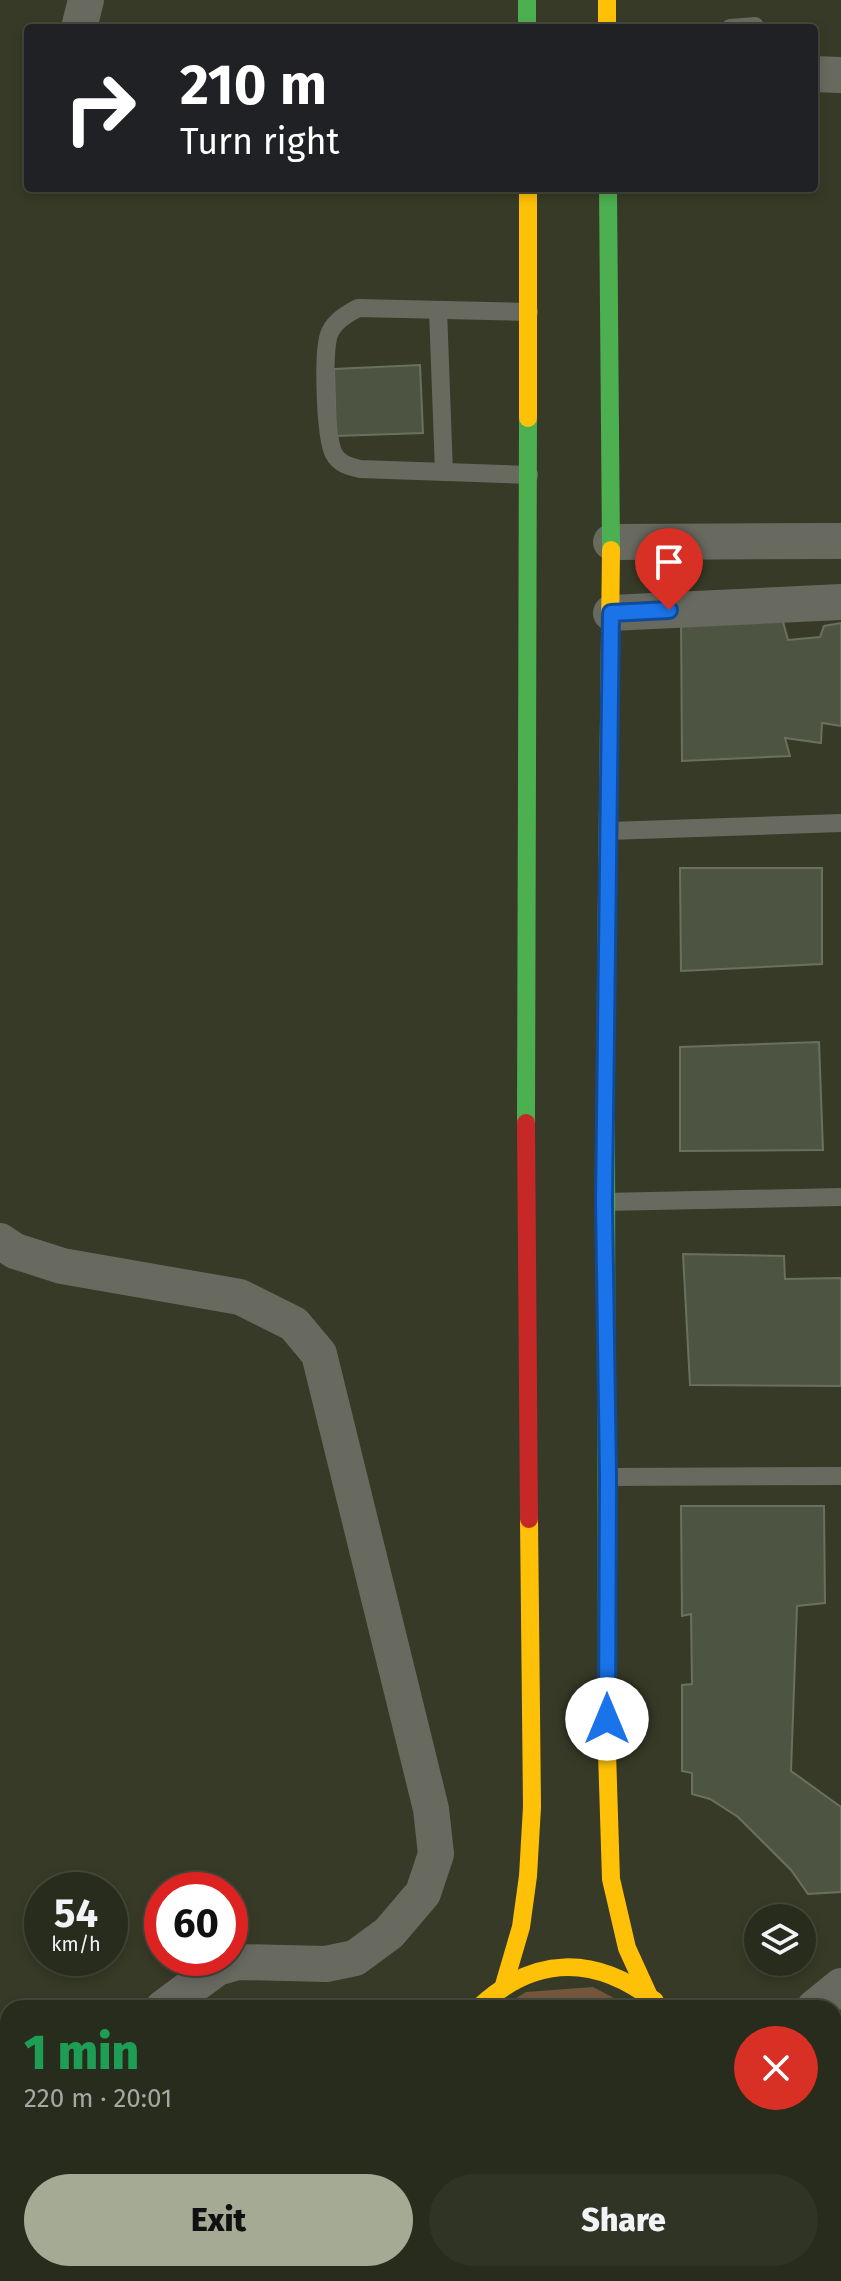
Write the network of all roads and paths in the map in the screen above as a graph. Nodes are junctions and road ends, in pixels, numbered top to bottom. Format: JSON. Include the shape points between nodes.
{"nodes":[{"id":1,"x":86,"y":0,"type":"edge"},
{"id":2,"x":527,"y":0,"type":"edge"},
{"id":3,"x":607,"y":0,"type":"edge"},
{"id":4,"x":80,"y":24,"type":"edge"},
{"id":5,"x":527,"y":24,"type":"edge"},
{"id":6,"x":607,"y":24,"type":"edge"},
{"id":7,"x":818,"y":74,"type":"edge"},
{"id":8,"x":841,"y":75,"type":"edge"},
{"id":9,"x":528,"y":192,"type":"edge"},
{"id":10,"x":608,"y":192,"type":"edge"},
{"id":11,"x":438,"y":310,"type":"junction"},
{"id":12,"x":529,"y":312,"type":"junction"},
{"id":13,"x":444,"y":472,"type":"junction"},
{"id":14,"x":529,"y":475,"type":"junction"},
{"id":15,"x":841,"y":541,"type":"edge"},
{"id":16,"x":611,"y":542,"type":"junction"},
{"id":17,"x":841,"y":602,"type":"edge"},
{"id":18,"x":611,"y":613,"type":"junction"},
{"id":19,"x":841,"y":823,"type":"edge"},
{"id":20,"x":609,"y":831,"type":"junction"},
{"id":21,"x":841,"y":1197,"type":"edge"},
{"id":22,"x":604,"y":1202,"type":"junction"},
{"id":23,"x":0,"y":1241,"type":"edge"},
{"id":24,"x":841,"y":1476,"type":"edge"},
{"id":25,"x":608,"y":1477,"type":"junction"},
{"id":26,"x":504,"y":1985,"type":"junction"},
{"id":27,"x":841,"y":1986,"type":"edge"},
{"id":28,"x":648,"y":1994,"type":"junction"},
{"id":29,"x":174,"y":2000,"type":"edge"},
{"id":30,"x":486,"y":2000,"type":"edge"},
{"id":31,"x":655,"y":2000,"type":"edge"},
{"id":32,"x":824,"y":2000,"type":"edge"}],
"edges":[{"from":1,"to":4,"type":"street"},
{"from":2,"to":5,"type":"main road"},
{"from":3,"to":6,"type":"main road"},
{"from":7,"to":8,"type":"street"},
{"from":9,"to":12,"type":"main road"},
{"from":10,"to":16,"type":"main road"},
{"from":11,"to":12,"type":"lane"},
{"from":11,"to":13,"type":"lane"},
{"from":11,"to":13,"type":"lane","via":[[358,308],[335,324],[325,353],[334,456],[360,469]]},
{"from":12,"to":14,"type":"main road"},
{"from":13,"to":14,"type":"lane"},
{"from":14,"to":26,"type":"main road","via":[[526,1189],[532,1807],[521,1927]]},
{"from":15,"to":16,"type":"street"},
{"from":16,"to":18,"type":"main road"},
{"from":17,"to":18,"type":"street"},
{"from":18,"to":20,"type":"main road"},
{"from":19,"to":20,"type":"lane"},
{"from":20,"to":22,"type":"main road"},
{"from":21,"to":22,"type":"lane"},
{"from":22,"to":25,"type":"main road"},
{"from":23,"to":29,"type":"street","via":[[62,1266],[240,1297],[294,1324],[319,1354],[431,1809],[436,1854],[423,1893],[389,1933],[355,1958],[326,1964],[238,1962],[217,1968]]},
{"from":24,"to":25,"type":"lane"},
{"from":25,"to":28,"type":"main road","via":[[611,1879],[627,1948]]},
{"from":26,"to":28,"type":"main road","via":[[532,1971],[562,1966],[622,1977]]},
{"from":26,"to":30,"type":"main road"},
{"from":27,"to":32,"type":"street"},
{"from":28,"to":31,"type":"main road"}]}
